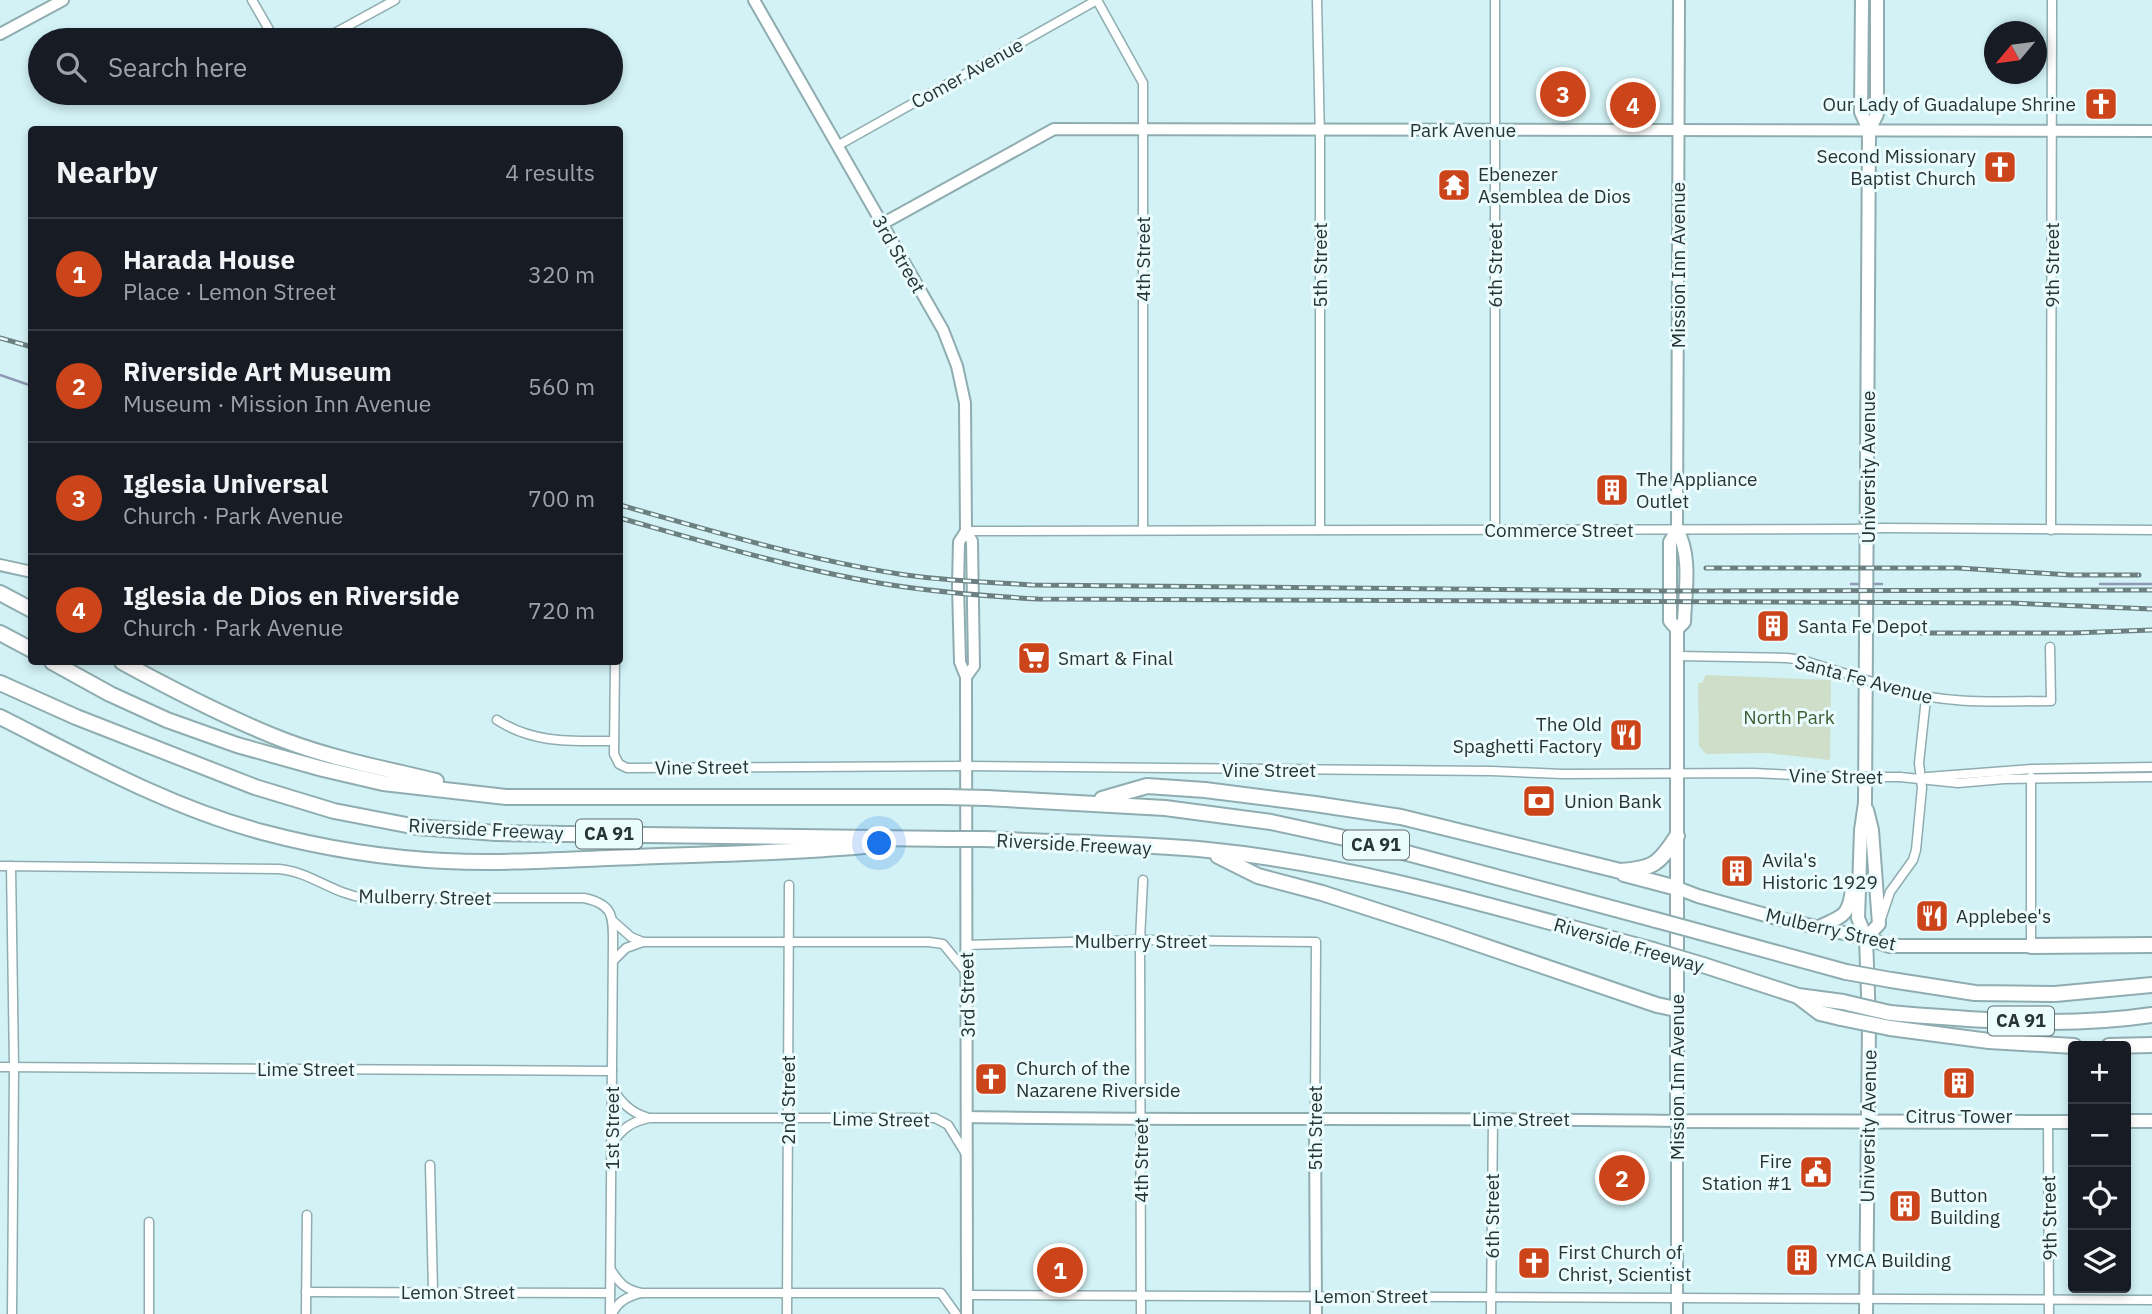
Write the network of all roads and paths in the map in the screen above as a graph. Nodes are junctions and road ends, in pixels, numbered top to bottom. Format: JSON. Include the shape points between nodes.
{"nodes":[{"id":1,"x":63,"y":0,"type":"edge"},
{"id":2,"x":252,"y":0,"type":"edge"},
{"id":3,"x":395,"y":0,"type":"edge"},
{"id":4,"x":754,"y":0,"type":"edge"},
{"id":5,"x":1097,"y":0,"type":"edge"},
{"id":6,"x":1317,"y":0,"type":"edge"},
{"id":7,"x":1495,"y":0,"type":"edge"},
{"id":8,"x":1679,"y":0,"type":"edge"},
{"id":9,"x":1862,"y":0,"type":"edge"},
{"id":10,"x":1877,"y":0,"type":"edge"},
{"id":11,"x":2052,"y":0,"type":"edge"},
{"id":12,"x":268,"y":28,"type":"edge"},
{"id":13,"x":344,"y":28,"type":"edge"},
{"id":14,"x":0,"y":34,"type":"edge"},
{"id":15,"x":1143,"y":128,"type":"junction"},
{"id":16,"x":1320,"y":129,"type":"junction"},
{"id":17,"x":1495,"y":130,"type":"junction"},
{"id":18,"x":1679,"y":130,"type":"junction"},
{"id":19,"x":1869,"y":131,"type":"junction"},
{"id":20,"x":2052,"y":131,"type":"junction"},
{"id":21,"x":2152,"y":131,"type":"edge"},
{"id":22,"x":837,"y":146,"type":"junction"},
{"id":23,"x":882,"y":224,"type":"junction"},
{"id":24,"x":1495,"y":529,"type":"junction"},
{"id":25,"x":1143,"y":530,"type":"junction"},
{"id":26,"x":1320,"y":530,"type":"junction"},
{"id":27,"x":1677,"y":530,"type":"junction"},
{"id":28,"x":2051,"y":530,"type":"junction"},
{"id":29,"x":2152,"y":530,"type":"edge"},
{"id":30,"x":966,"y":531,"type":"junction"},
{"id":31,"x":0,"y":565,"type":"edge"},
{"id":32,"x":28,"y":571,"type":"edge"},
{"id":33,"x":0,"y":593,"type":"edge"},
{"id":34,"x":28,"y":608,"type":"edge"},
{"id":35,"x":0,"y":633,"type":"edge"},
{"id":36,"x":2050,"y":647,"type":"dead end"},
{"id":37,"x":28,"y":648,"type":"edge"},
{"id":38,"x":1677,"y":656,"type":"junction"},
{"id":39,"x":57,"y":665,"type":"edge"},
{"id":40,"x":128,"y":665,"type":"edge"},
{"id":41,"x":615,"y":665,"type":"edge"},
{"id":42,"x":0,"y":683,"type":"edge"},
{"id":43,"x":0,"y":689,"type":"edge"},
{"id":44,"x":1926,"y":698,"type":"junction"},
{"id":45,"x":42,"y":704,"type":"junction"},
{"id":46,"x":0,"y":717,"type":"edge"},
{"id":47,"x":497,"y":720,"type":"dead end"},
{"id":48,"x":614,"y":741,"type":"junction"},
{"id":49,"x":965,"y":766,"type":"junction"},
{"id":50,"x":2152,"y":767,"type":"edge"},
{"id":51,"x":2032,"y":769,"type":"junction"},
{"id":52,"x":1676,"y":773,"type":"junction"},
{"id":53,"x":2152,"y":777,"type":"edge"},
{"id":54,"x":1921,"y":778,"type":"junction"},
{"id":55,"x":2031,"y":779,"type":"junction"},
{"id":56,"x":506,"y":797,"type":"junction"},
{"id":57,"x":1090,"y":803,"type":"junction"},
{"id":58,"x":1865,"y":803,"type":"junction"},
{"id":59,"x":1677,"y":836,"type":"junction"},
{"id":60,"x":925,"y":839,"type":"junction"},
{"id":61,"x":1208,"y":850,"type":"junction"},
{"id":62,"x":0,"y":866,"type":"edge"},
{"id":63,"x":11,"y":866,"type":"junction"},
{"id":64,"x":1860,"y":870,"type":"junction"},
{"id":65,"x":1619,"y":871,"type":"junction"},
{"id":66,"x":1143,"y":880,"type":"dead end"},
{"id":67,"x":789,"y":885,"type":"dead end"},
{"id":68,"x":1677,"y":888,"type":"junction"},
{"id":69,"x":613,"y":921,"type":"junction"},
{"id":70,"x":1879,"y":924,"type":"junction"},
{"id":71,"x":1819,"y":927,"type":"junction"},
{"id":72,"x":1866,"y":938,"type":"junction"},
{"id":73,"x":1140,"y":940,"type":"junction"},
{"id":74,"x":1316,"y":942,"type":"joint"},
{"id":75,"x":643,"y":943,"type":"junction"},
{"id":76,"x":787,"y":943,"type":"junction"},
{"id":77,"x":966,"y":945,"type":"junction"},
{"id":78,"x":2152,"y":945,"type":"edge"},
{"id":79,"x":2031,"y":946,"type":"junction"},
{"id":80,"x":613,"y":961,"type":"junction"},
{"id":81,"x":966,"y":972,"type":"junction"},
{"id":82,"x":2152,"y":985,"type":"edge"},
{"id":83,"x":1798,"y":996,"type":"junction"},
{"id":84,"x":1676,"y":1009,"type":"junction"},
{"id":85,"x":2152,"y":1015,"type":"edge"},
{"id":86,"x":2131,"y":1045,"type":"edge"},
{"id":87,"x":2152,"y":1045,"type":"edge"},
{"id":88,"x":2068,"y":1046,"type":"edge"},
{"id":89,"x":0,"y":1067,"type":"edge"},
{"id":90,"x":14,"y":1067,"type":"junction"},
{"id":91,"x":612,"y":1071,"type":"junction"},
{"id":92,"x":612,"y":1088,"type":"junction"},
{"id":93,"x":968,"y":1117,"type":"junction"},
{"id":94,"x":649,"y":1118,"type":"junction"},
{"id":95,"x":788,"y":1119,"type":"junction"},
{"id":96,"x":1493,"y":1119,"type":"junction"},
{"id":97,"x":1141,"y":1120,"type":"junction"},
{"id":98,"x":1315,"y":1120,"type":"junction"},
{"id":99,"x":1677,"y":1121,"type":"junction"},
{"id":100,"x":2131,"y":1121,"type":"edge"},
{"id":101,"x":2152,"y":1121,"type":"edge"},
{"id":102,"x":2068,"y":1122,"type":"edge"},
{"id":103,"x":1868,"y":1123,"type":"junction"},
{"id":104,"x":2048,"y":1123,"type":"junction"},
{"id":105,"x":612,"y":1143,"type":"junction"},
{"id":106,"x":968,"y":1157,"type":"junction"},
{"id":107,"x":430,"y":1165,"type":"dead end"},
{"id":108,"x":307,"y":1215,"type":"dead end"},
{"id":109,"x":149,"y":1222,"type":"dead end"},
{"id":110,"x":611,"y":1269,"type":"junction"},
{"id":111,"x":433,"y":1291,"type":"junction"},
{"id":112,"x":306,"y":1292,"type":"junction"},
{"id":113,"x":610,"y":1293,"type":"junction"},
{"id":114,"x":641,"y":1293,"type":"junction"},
{"id":115,"x":787,"y":1293,"type":"junction"},
{"id":116,"x":967,"y":1295,"type":"junction"},
{"id":117,"x":1141,"y":1295,"type":"junction"},
{"id":118,"x":1317,"y":1296,"type":"junction"},
{"id":119,"x":1492,"y":1297,"type":"junction"},
{"id":120,"x":1678,"y":1297,"type":"junction"},
{"id":121,"x":2049,"y":1298,"type":"junction"},
{"id":122,"x":1866,"y":1299,"type":"junction"},
{"id":123,"x":2152,"y":1300,"type":"edge"},
{"id":124,"x":12,"y":1314,"type":"edge"},
{"id":125,"x":149,"y":1314,"type":"edge"},
{"id":126,"x":306,"y":1314,"type":"edge"},
{"id":127,"x":611,"y":1314,"type":"edge"},
{"id":128,"x":787,"y":1314,"type":"edge"},
{"id":129,"x":956,"y":1314,"type":"edge"},
{"id":130,"x":967,"y":1314,"type":"edge"},
{"id":131,"x":1141,"y":1314,"type":"edge"},
{"id":132,"x":1316,"y":1314,"type":"edge"},
{"id":133,"x":1491,"y":1314,"type":"edge"},
{"id":134,"x":1677,"y":1314,"type":"edge"},
{"id":135,"x":1866,"y":1314,"type":"edge"},
{"id":136,"x":2049,"y":1314,"type":"edge"}],
"edges":[{"from":1,"to":14,"type":"main road"},
{"from":2,"to":12,"type":"street"},
{"from":3,"to":13,"type":"street"},
{"from":4,"to":22,"type":"main road","name":"3rd Street"},
{"from":5,"to":15,"type":"street","name":"4th Street","via":[[1143,83]]},
{"from":5,"to":22,"type":"street","name":"Comer Avenue"},
{"from":6,"to":16,"type":"street","name":"5th Street"},
{"from":7,"to":17,"type":"street","name":"6th Street"},
{"from":8,"to":18,"type":"main road","name":"Mission Inn Avenue"},
{"from":9,"to":19,"type":"main road","name":"University Avenue","via":[[1861,112]]},
{"from":10,"to":19,"type":"main road","name":"University Avenue","via":[[1877,114]]},
{"from":11,"to":20,"type":"street","name":"9th Street"},
{"from":15,"to":16,"type":"main road","name":"Park Avenue"},
{"from":15,"to":23,"type":"main road","name":"Park Avenue","via":[[1054,129]]},
{"from":15,"to":25,"type":"street","name":"4th Street"},
{"from":16,"to":17,"type":"main road","name":"Park Avenue"},
{"from":16,"to":26,"type":"street","name":"5th Street"},
{"from":17,"to":18,"type":"main road","name":"Park Avenue"},
{"from":17,"to":24,"type":"street","name":"6th Street"},
{"from":18,"to":19,"type":"main road","name":"Park Avenue"},
{"from":18,"to":27,"type":"main road","name":"Mission Inn Avenue"},
{"from":19,"to":20,"type":"main road","name":"Park Avenue"},
{"from":19,"to":58,"type":"main road","name":"University Avenue"},
{"from":20,"to":21,"type":"main road","name":"Park Avenue"},
{"from":20,"to":28,"type":"street","name":"9th Street"},
{"from":22,"to":23,"type":"main road","name":"3rd Street"},
{"from":23,"to":30,"type":"main road","name":"3rd Street","via":[[943,330],[957,366],[965,403]]},
{"from":24,"to":26,"type":"street","name":"Commerce Street"},
{"from":24,"to":27,"type":"street","name":"Commerce Street"},
{"from":25,"to":26,"type":"street","name":"Commerce Street"},
{"from":25,"to":30,"type":"street","name":"Commerce Street"},
{"from":27,"to":28,"type":"street","name":"Commerce Street","bridge":true},
{"from":27,"to":38,"type":"main road","name":"Mission Inn Avenue","via":[[1670,542],[1670,621],[1677,629]]},
{"from":28,"to":29,"type":"street","name":"Commerce Street"},
{"from":30,"to":49,"type":"main road","name":"3rd Street","via":[[959,542],[958,586]]},
{"from":31,"to":32,"type":"main road"},
{"from":33,"to":34,"type":"highway"},
{"from":35,"to":37,"type":"highway"},
{"from":36,"to":44,"type":"street","name":"Santa Fe Avenue","via":[[2051,701]]},
{"from":38,"to":44,"type":"street","name":"Santa Fe Avenue","bridge":true,"via":[[1802,660]]},
{"from":38,"to":52,"type":"main road","name":"Mission Inn Avenue"},
{"from":39,"to":56,"type":"highway","name":"Riverside Freeway","number":"CA 91","via":[[167,720],[237,745],[383,783]]},
{"from":40,"to":56,"type":"highway","via":[[287,741]]},
{"from":41,"to":48,"type":"street"},
{"from":42,"to":45,"type":"highway","name":"Riverside Freeway","number":"CA 91"},
{"from":43,"to":45,"type":"highway"},
{"from":44,"to":54,"type":"street"},
{"from":45,"to":60,"type":"highway","name":"Riverside Freeway","number":"CA 91","via":[[295,800],[417,827],[496,833]]},
{"from":46,"to":60,"type":"highway","via":[[159,796],[293,840],[383,856],[467,862],[795,852]]},
{"from":47,"to":48,"type":"street","via":[[540,739]]},
{"from":48,"to":49,"type":"street","name":"Vine Street","via":[[614,754],[627,768]]},
{"from":49,"to":52,"type":"street","name":"Vine Street"},
{"from":49,"to":77,"type":"main road","name":"3rd Street"},
{"from":50,"to":51,"type":"street","name":"Vine Street"},
{"from":51,"to":54,"type":"street","name":"Vine Street"},
{"from":51,"to":55,"type":"street"},
{"from":52,"to":54,"type":"street","name":"Vine Street","bridge":true},
{"from":52,"to":59,"type":"main road","name":"Mission Inn Avenue"},
{"from":53,"to":55,"type":"street","name":"Vine Street"},
{"from":54,"to":55,"type":"street","name":"Vine Street","via":[[1958,783]]},
{"from":54,"to":70,"type":"street","via":[[1916,850],[1909,868],[1890,892]]},
{"from":55,"to":79,"type":"street"},
{"from":56,"to":57,"type":"highway","name":"Riverside Freeway","number":"CA 91","bridge":true,"via":[[946,797]]},
{"from":57,"to":65,"type":"highway","via":[[1147,786],[1315,804],[1401,817]]},
{"from":57,"to":82,"type":"highway","name":"Riverside Freeway","number":"CA 91","bridge":true,"via":[[1271,822],[1377,845],[1846,972],[1891,980],[1975,993],[2055,994]]},
{"from":58,"to":64,"type":"main road","name":"University Avenue"},
{"from":58,"to":70,"type":"main road","name":"University Avenue"},
{"from":59,"to":65,"type":"highway","via":[[1657,864]]},
{"from":59,"to":68,"type":"main road","name":"Mission Inn Avenue"},
{"from":60,"to":61,"type":"highway","name":"Riverside Freeway","number":"CA 91","bridge":true},
{"from":61,"to":83,"type":"highway","name":"Riverside Freeway","number":"CA 91","bridge":true,"via":[[1351,873],[1653,950]]},
{"from":61,"to":84,"type":"highway","via":[[1258,876]]},
{"from":62,"to":63,"type":"street","name":"Mulberry Street"},
{"from":63,"to":69,"type":"street","name":"Mulberry Street","via":[[279,869],[307,874],[340,893],[365,898],[584,898],[607,907]]},
{"from":63,"to":90,"type":"street"},
{"from":64,"to":71,"type":"main road","via":[[1854,877],[1848,910]]},
{"from":64,"to":72,"type":"main road","name":"University Avenue","via":[[1858,918]]},
{"from":65,"to":68,"type":"highway"},
{"from":66,"to":73,"type":"street","name":"4th Street"},
{"from":67,"to":76,"type":"street","name":"2nd Street"},
{"from":68,"to":71,"type":"main road","name":"Mulberry Street"},
{"from":68,"to":84,"type":"main road","name":"Mission Inn Avenue"},
{"from":69,"to":75,"type":"street","name":"Mulberry Street"},
{"from":69,"to":80,"type":"street","name":"1st Street"},
{"from":70,"to":72,"type":"main road"},
{"from":71,"to":72,"type":"main road","name":"Mulberry Street"},
{"from":72,"to":79,"type":"main road","name":"Mulberry Street","via":[[1889,946]]},
{"from":72,"to":103,"type":"main road","name":"University Avenue"},
{"from":73,"to":74,"type":"street","name":"Mulberry Street"},
{"from":73,"to":77,"type":"street","name":"Mulberry Street"},
{"from":73,"to":97,"type":"street","name":"4th Street"},
{"from":74,"to":98,"type":"street","name":"5th Street"},
{"from":75,"to":76,"type":"street"},
{"from":75,"to":80,"type":"street","via":[[626,948]]},
{"from":76,"to":81,"type":"street","via":[[943,944]]},
{"from":76,"to":95,"type":"street","name":"2nd Street"},
{"from":77,"to":81,"type":"main road","name":"3rd Street"},
{"from":78,"to":79,"type":"highway"},
{"from":80,"to":91,"type":"street","name":"1st Street"},
{"from":81,"to":93,"type":"main road","name":"3rd Street"},
{"from":83,"to":85,"type":"highway","name":"Riverside Freeway","number":"CA 91","bridge":true,"via":[[1890,1013],[1972,1019],[2054,1021]]},
{"from":83,"to":88,"type":"highway","bridge":true,"via":[[1820,1013],[1890,1028]]},
{"from":84,"to":99,"type":"main road","name":"Mission Inn Avenue"},
{"from":86,"to":87,"type":"highway"},
{"from":89,"to":90,"type":"street","name":"Lime Street"},
{"from":90,"to":91,"type":"street","name":"Lime Street"},
{"from":90,"to":124,"type":"street"},
{"from":91,"to":92,"type":"street","name":"1st Street"},
{"from":92,"to":94,"type":"street","via":[[636,1114]]},
{"from":92,"to":105,"type":"street","name":"1st Street"},
{"from":93,"to":97,"type":"main road","name":"Lime Street"},
{"from":93,"to":106,"type":"main road","name":"3rd Street"},
{"from":94,"to":95,"type":"street","name":"Lime Street"},
{"from":94,"to":105,"type":"street","via":[[622,1129]]},
{"from":95,"to":106,"type":"street","name":"Lime Street","via":[[935,1118],[948,1125]]},
{"from":95,"to":115,"type":"street","name":"2nd Street"},
{"from":96,"to":98,"type":"main road","name":"Lime Street"},
{"from":96,"to":99,"type":"main road","name":"Lime Street"},
{"from":96,"to":119,"type":"street","name":"6th Street"},
{"from":97,"to":98,"type":"main road","name":"Lime Street"},
{"from":97,"to":117,"type":"street","name":"4th Street"},
{"from":98,"to":118,"type":"main road","name":"5th Street"},
{"from":99,"to":103,"type":"main road","name":"Lime Street"},
{"from":99,"to":120,"type":"main road","name":"Mission Inn Avenue"},
{"from":100,"to":101,"type":"main road"},
{"from":102,"to":104,"type":"main road","name":"Lime Street"},
{"from":103,"to":104,"type":"main road","name":"Lime Street"},
{"from":103,"to":122,"type":"main road","name":"University Avenue"},
{"from":104,"to":121,"type":"street","name":"9th Street"},
{"from":105,"to":110,"type":"street","name":"1st Street"},
{"from":106,"to":116,"type":"main road","name":"3rd Street"},
{"from":107,"to":111,"type":"street"},
{"from":108,"to":112,"type":"street"},
{"from":109,"to":125,"type":"street"},
{"from":110,"to":113,"type":"street","name":"1st Street"},
{"from":110,"to":114,"type":"street","via":[[620,1283]]},
{"from":111,"to":112,"type":"street","name":"Lemon Street"},
{"from":111,"to":113,"type":"street","name":"Lemon Street"},
{"from":112,"to":126,"type":"street"},
{"from":113,"to":127,"type":"street","name":"1st Street"},
{"from":114,"to":115,"type":"street"},
{"from":114,"to":127,"type":"street","via":[[616,1305]]},
{"from":115,"to":128,"type":"street","name":"2nd Street"},
{"from":115,"to":129,"type":"street","via":[[941,1293]]},
{"from":116,"to":117,"type":"street","name":"Lemon Street"},
{"from":116,"to":130,"type":"main road","name":"3rd Street"},
{"from":117,"to":118,"type":"street","name":"Lemon Street"},
{"from":117,"to":131,"type":"street","name":"4th Street"},
{"from":118,"to":119,"type":"street","name":"Lemon Street"},
{"from":118,"to":132,"type":"main road","name":"5th Street"},
{"from":119,"to":120,"type":"street","name":"Lemon Street"},
{"from":119,"to":133,"type":"street","name":"6th Street"},
{"from":120,"to":122,"type":"street","name":"Lemon Street"},
{"from":120,"to":134,"type":"main road","name":"Mission Inn Avenue"},
{"from":121,"to":122,"type":"street","name":"Lemon Street"},
{"from":121,"to":123,"type":"street","name":"Lemon Street"},
{"from":121,"to":136,"type":"street","name":"9th Street"},
{"from":122,"to":135,"type":"main road","name":"University Avenue"}]}
